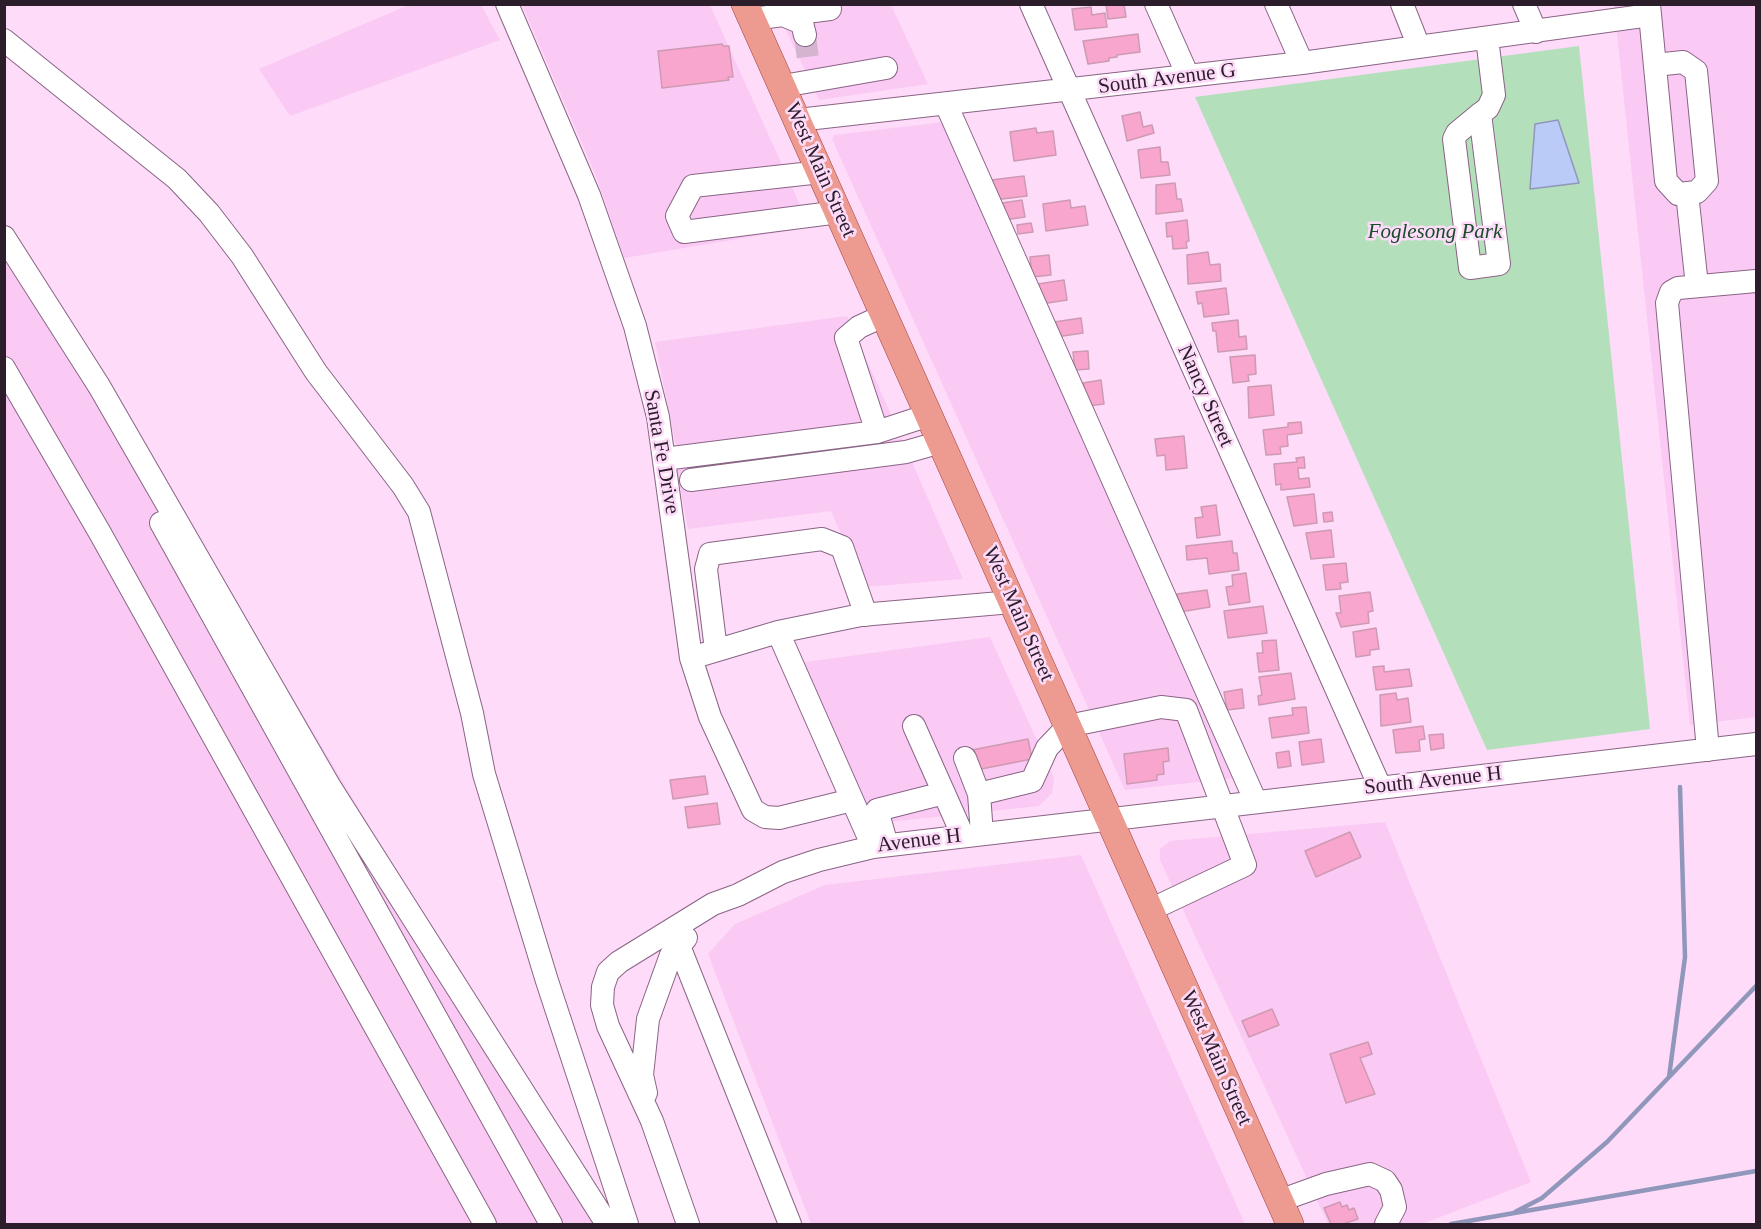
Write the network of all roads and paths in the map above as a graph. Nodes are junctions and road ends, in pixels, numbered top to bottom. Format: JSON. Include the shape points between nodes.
{"nodes":[{"id":1,"x":507,"y":4,"type":"edge"},
{"id":2,"x":1031,"y":4,"type":"edge"},
{"id":3,"x":1156,"y":4,"type":"edge"},
{"id":4,"x":1276,"y":4,"type":"edge"},
{"id":5,"x":1402,"y":4,"type":"edge"},
{"id":6,"x":1524,"y":4,"type":"edge"},
{"id":7,"x":830,"y":9,"type":"dead end"},
{"id":8,"x":1650,"y":10,"type":"edge"},
{"id":9,"x":748,"y":12,"type":"edge"},
{"id":10,"x":783,"y":15,"type":"junction"},
{"id":11,"x":1536,"y":32,"type":"junction"},
{"id":12,"x":805,"y":35,"type":"tunnel mouth"},
{"id":13,"x":1487,"y":38,"type":"junction"},
{"id":14,"x":4,"y":40,"type":"edge"},
{"id":15,"x":1419,"y":47,"type":"junction"},
{"id":16,"x":1302,"y":63,"type":"junction"},
{"id":17,"x":1655,"y":65,"type":"junction"},
{"id":18,"x":886,"y":68,"type":"dead end"},
{"id":19,"x":1188,"y":76,"type":"junction"},
{"id":20,"x":783,"y":86,"type":"junction"},
{"id":21,"x":1069,"y":91,"type":"junction"},
{"id":22,"x":946,"y":104,"type":"junction"},
{"id":23,"x":1480,"y":114,"type":"junction"},
{"id":24,"x":798,"y":120,"type":"junction"},
{"id":25,"x":821,"y":171,"type":"junction"},
{"id":26,"x":1687,"y":193,"type":"junction"},
{"id":27,"x":839,"y":212,"type":"junction"},
{"id":28,"x":4,"y":237,"type":"edge"},
{"id":29,"x":4,"y":254,"type":"edge"},
{"id":30,"x":1756,"y":281,"type":"edge"},
{"id":31,"x":1697,"y":286,"type":"junction"},
{"id":32,"x":885,"y":315,"type":"junction"},
{"id":33,"x":4,"y":368,"type":"edge"},
{"id":34,"x":929,"y":416,"type":"junction"},
{"id":35,"x":877,"y":432,"type":"junction"},
{"id":36,"x":941,"y":442,"type":"junction"},
{"id":37,"x":664,"y":459,"type":"junction"},
{"id":38,"x":692,"y":480,"type":"dead end"},
{"id":39,"x":1012,"y":602,"type":"junction"},
{"id":40,"x":866,"y":615,"type":"junction"},
{"id":41,"x":778,"y":632,"type":"junction"},
{"id":42,"x":716,"y":650,"type":"junction"},
{"id":43,"x":692,"y":658,"type":"junction"},
{"id":44,"x":914,"y":726,"type":"dead end"},
{"id":45,"x":1068,"y":726,"type":"junction"},
{"id":46,"x":1756,"y":744,"type":"edge"},
{"id":47,"x":1708,"y":750,"type":"junction"},
{"id":48,"x":965,"y":758,"type":"dead end"},
{"id":49,"x":1380,"y":787,"type":"junction"},
{"id":50,"x":944,"y":793,"type":"junction"},
{"id":51,"x":979,"y":794,"type":"junction"},
{"id":52,"x":852,"y":800,"type":"junction"},
{"id":53,"x":1255,"y":800,"type":"junction"},
{"id":54,"x":1221,"y":804,"type":"junction"},
{"id":55,"x":1109,"y":818,"type":"junction"},
{"id":56,"x":973,"y":835,"type":"junction"},
{"id":57,"x":880,"y":846,"type":"junction"},
{"id":58,"x":738,"y":895,"type":"junction"},
{"id":59,"x":1150,"y":910,"type":"junction"},
{"id":60,"x":679,"y":946,"type":"junction"},
{"id":61,"x":652,"y":1120,"type":"junction"},
{"id":62,"x":1285,"y":1213,"type":"edge"},
{"id":63,"x":485,"y":1224,"type":"edge"},
{"id":64,"x":551,"y":1224,"type":"edge"},
{"id":65,"x":607,"y":1224,"type":"edge"},
{"id":66,"x":627,"y":1224,"type":"edge"},
{"id":67,"x":688,"y":1224,"type":"edge"},
{"id":68,"x":790,"y":1224,"type":"edge"},
{"id":69,"x":1386,"y":1224,"type":"edge"}],
"edges":[{"from":1,"to":37,"type":"street","name":"Santa Fe Drive","via":[[589,195],[635,326],[658,417]]},
{"from":2,"to":21,"type":"street","name":"Nancy Street"},
{"from":3,"to":19,"type":"street"},
{"from":4,"to":16,"type":"street"},
{"from":5,"to":15,"type":"street"},
{"from":6,"to":11,"type":"street"},
{"from":7,"to":10,"type":"street"},
{"from":8,"to":11,"type":"street","name":"South Avenue G"},
{"from":8,"to":17,"type":"street"},
{"from":9,"to":10,"type":"street"},
{"from":9,"to":20,"type":"main road","name":"West Main Street"},
{"from":10,"to":12,"type":"street","via":[[802,23]]},
{"from":11,"to":13,"type":"street","name":"South Avenue G"},
{"from":13,"to":15,"type":"street","name":"South Avenue G"},
{"from":13,"to":23,"type":"street","via":[[1494,95]]},
{"from":14,"to":66,"type":"street","via":[[177,178],[210,213],[243,256],[316,372],[419,512],[467,691],[484,774]]},
{"from":15,"to":16,"type":"street","name":"South Avenue G"},
{"from":16,"to":19,"type":"street","name":"South Avenue G"},
{"from":17,"to":26,"type":"street","via":[[1666,181],[1678,194]]},
{"from":17,"to":26,"type":"street","via":[[1683,62],[1696,71],[1707,181],[1697,192]]},
{"from":18,"to":20,"type":"street","via":[[809,70]]},
{"from":19,"to":21,"type":"street","name":"South Avenue G"},
{"from":20,"to":24,"type":"main road","name":"West Main Street"},
{"from":21,"to":22,"type":"street","name":"South Avenue G"},
{"from":21,"to":49,"type":"street","name":"Nancy Street"},
{"from":22,"to":24,"type":"street","name":"South Avenue G"},
{"from":22,"to":53,"type":"street"},
{"from":23,"to":23,"type":"street","via":[[1454,139],[1470,268],[1499,264]]},
{"from":24,"to":25,"type":"main road","name":"West Main Street"},
{"from":25,"to":27,"type":"main road","name":"West Main Street"},
{"from":25,"to":27,"type":"street","via":[[693,186],[677,216],[684,232]]},
{"from":26,"to":31,"type":"street"},
{"from":27,"to":32,"type":"main road","name":"West Main Street"},
{"from":28,"to":65,"type":"street","via":[[99,386],[330,787]]},
{"from":29,"to":64,"type":"street","via":[[146,496]]},
{"from":30,"to":31,"type":"street"},
{"from":31,"to":47,"type":"street","via":[[1678,288],[1671,292],[1667,303]]},
{"from":32,"to":34,"type":"main road","name":"West Main Street"},
{"from":32,"to":35,"type":"street","via":[[846,338]]},
{"from":33,"to":63,"type":"street","via":[[106,543]]},
{"from":34,"to":35,"type":"street"},
{"from":34,"to":36,"type":"main road","name":"West Main Street"},
{"from":35,"to":37,"type":"street"},
{"from":36,"to":38,"type":"street","via":[[906,452]]},
{"from":36,"to":39,"type":"main road","name":"West Main Street"},
{"from":37,"to":43,"type":"street","name":"Santa Fe Drive"},
{"from":39,"to":40,"type":"street"},
{"from":39,"to":45,"type":"main road","name":"West Main Street"},
{"from":40,"to":41,"type":"street"},
{"from":40,"to":42,"type":"street","via":[[842,547],[822,539],[710,554],[706,568]]},
{"from":41,"to":42,"type":"street"},
{"from":41,"to":52,"type":"street"},
{"from":42,"to":43,"type":"street"},
{"from":43,"to":52,"type":"street","name":"Santa Fe Drive","via":[[710,717],[753,810],[765,817],[778,818]]},
{"from":44,"to":50,"type":"street"},
{"from":45,"to":51,"type":"street","via":[[1047,748],[1032,781]]},
{"from":45,"to":54,"type":"street","via":[[1161,707],[1186,710]]},
{"from":45,"to":55,"type":"main road","name":"West Main Street"},
{"from":46,"to":47,"type":"street","name":"South Avenue H"},
{"from":47,"to":49,"type":"street","name":"South Avenue H"},
{"from":48,"to":51,"type":"street"},
{"from":49,"to":53,"type":"street","name":"South Avenue H"},
{"from":50,"to":56,"type":"street"},
{"from":50,"to":57,"type":"street","via":[[877,810]]},
{"from":51,"to":56,"type":"street"},
{"from":52,"to":57,"type":"street"},
{"from":53,"to":54,"type":"street","name":"South Avenue H"},
{"from":54,"to":55,"type":"street","name":"South Avenue H"},
{"from":54,"to":59,"type":"street","via":[[1245,865]]},
{"from":55,"to":56,"type":"street","name":"Avenue H"},
{"from":55,"to":59,"type":"main road","name":"West Main Street"},
{"from":56,"to":57,"type":"street","name":"Avenue H"},
{"from":57,"to":58,"type":"street","name":"Avenue H","via":[[783,872]]},
{"from":58,"to":60,"type":"street"},
{"from":58,"to":61,"type":"street","via":[[713,903],[608,972],[602,1005],[608,1026]]},
{"from":59,"to":62,"type":"main road","name":"West Main Street"},
{"from":60,"to":61,"type":"street","via":[[657,987],[644,1046],[642,1075]]},
{"from":60,"to":68,"type":"street"},
{"from":61,"to":67,"type":"street"},
{"from":62,"to":69,"type":"street","via":[[1326,1184],[1370,1174],[1385,1181],[1391,1190],[1395,1207]]}]}
